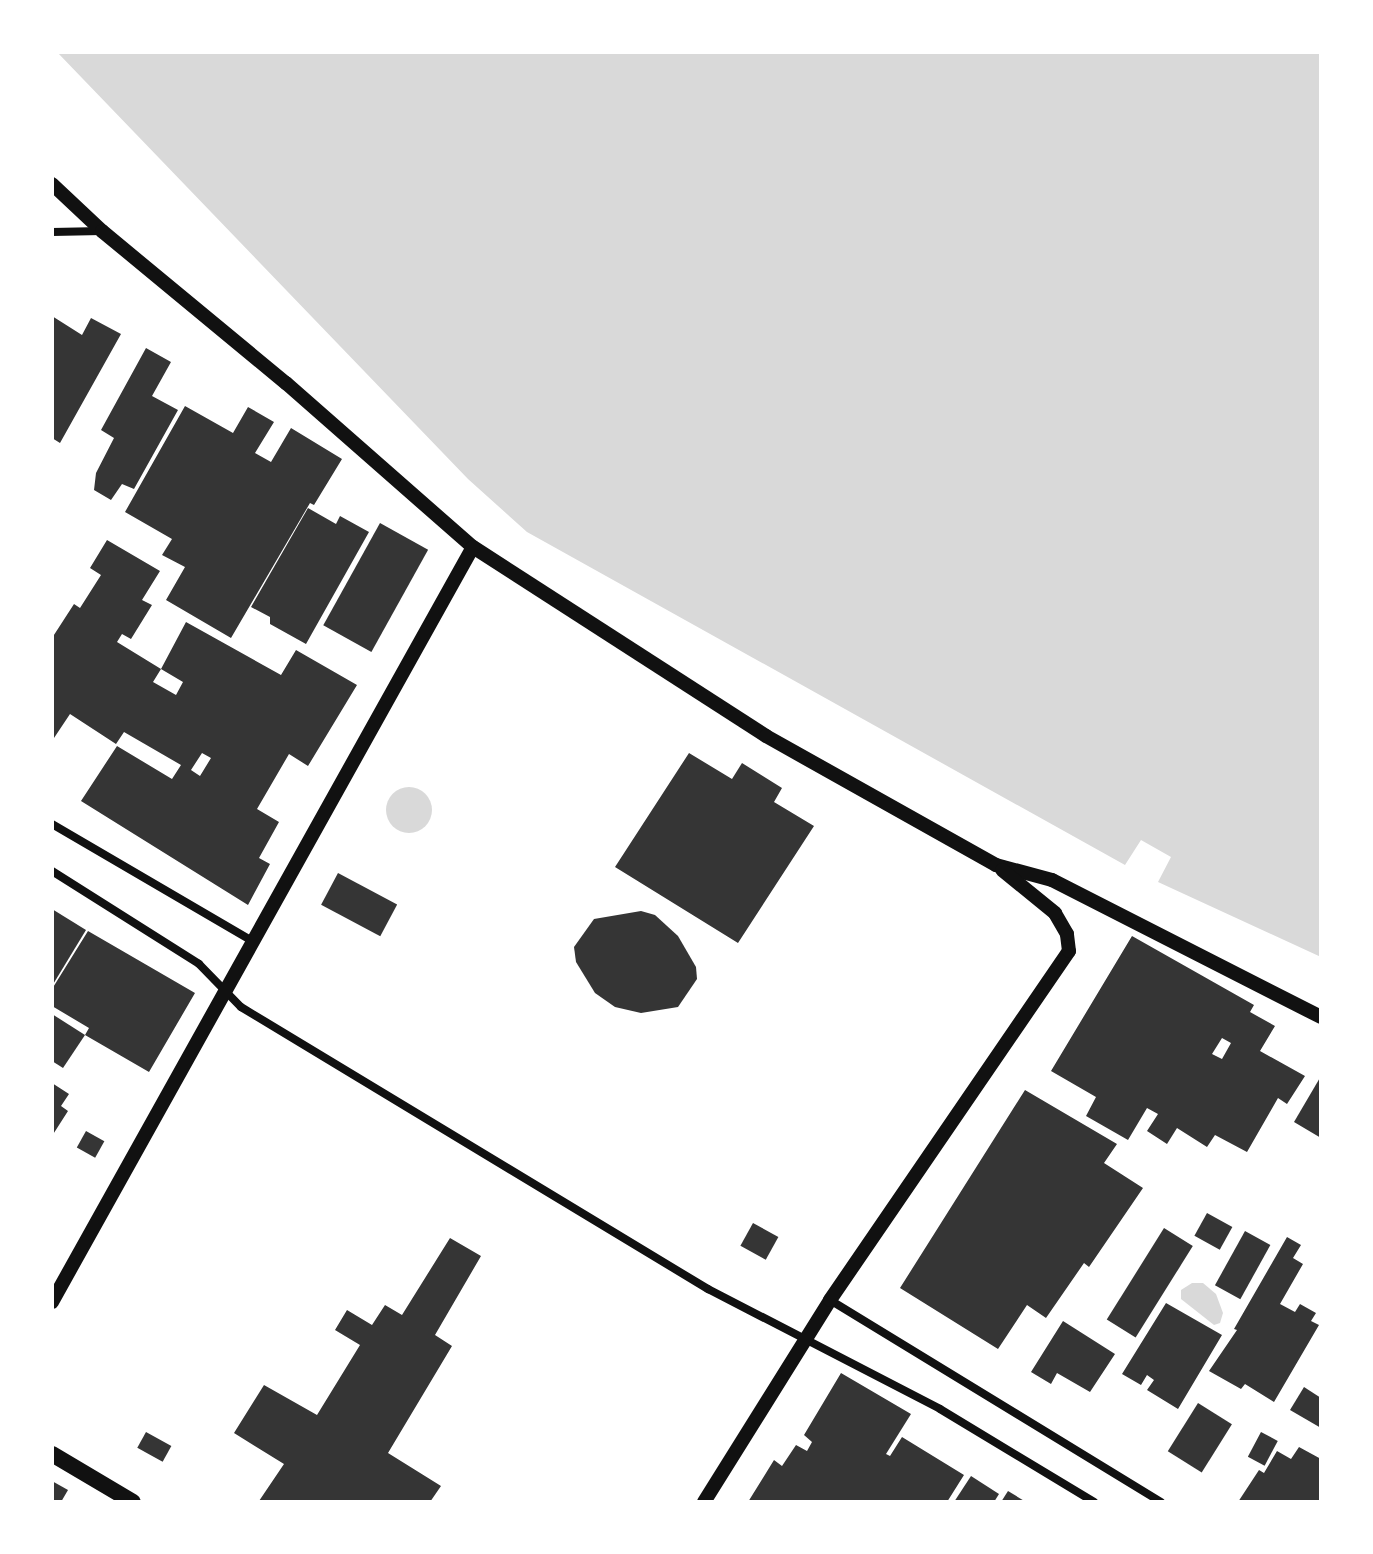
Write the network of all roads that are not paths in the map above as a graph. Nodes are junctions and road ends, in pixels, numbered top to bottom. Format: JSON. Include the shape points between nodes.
{"nodes":[{"id":1,"x":52,"y":184,"type":"edge"},
{"id":2,"x":102,"y":231,"type":"junction"},
{"id":3,"x":52,"y":232,"type":"edge"},
{"id":4,"x":473,"y":547,"type":"junction"},
{"id":5,"x":52,"y":824,"type":"edge"},
{"id":6,"x":996,"y":865,"type":"junction"},
{"id":7,"x":52,"y":871,"type":"edge"},
{"id":8,"x":254,"y":942,"type":"junction"},
{"id":9,"x":223,"y":990,"type":"junction"},
{"id":10,"x":1321,"y":1017,"type":"edge"},
{"id":11,"x":830,"y":1300,"type":"junction"},
{"id":12,"x":52,"y":1302,"type":"edge"},
{"id":13,"x":807,"y":1339,"type":"junction"},
{"id":14,"x":52,"y":1454,"type":"edge"},
{"id":15,"x":133,"y":1502,"type":"edge"},
{"id":16,"x":704,"y":1502,"type":"edge"},
{"id":17,"x":1094,"y":1502,"type":"edge"},
{"id":18,"x":1161,"y":1502,"type":"edge"}],
"edges":[{"from":1,"to":2,"type":"street"},
{"from":2,"to":3,"type":"street"},
{"from":2,"to":4,"type":"street"},
{"from":4,"to":6,"type":"street","via":[[766,736]]},
{"from":4,"to":8,"type":"street"},
{"from":5,"to":8,"type":"street"},
{"from":6,"to":10,"type":"street","via":[[1052,880]]},
{"from":6,"to":11,"type":"street","via":[[1055,913],[1067,934],[1069,951]]},
{"from":7,"to":9,"type":"street","via":[[199,964]]},
{"from":8,"to":9,"type":"street"},
{"from":9,"to":12,"type":"street"},
{"from":9,"to":13,"type":"street","via":[[241,1007],[708,1289]]},
{"from":11,"to":13,"type":"street"},
{"from":11,"to":18,"type":"street"},
{"from":13,"to":16,"type":"street"},
{"from":13,"to":17,"type":"street","via":[[940,1409]]},
{"from":14,"to":15,"type":"main road"}]}
